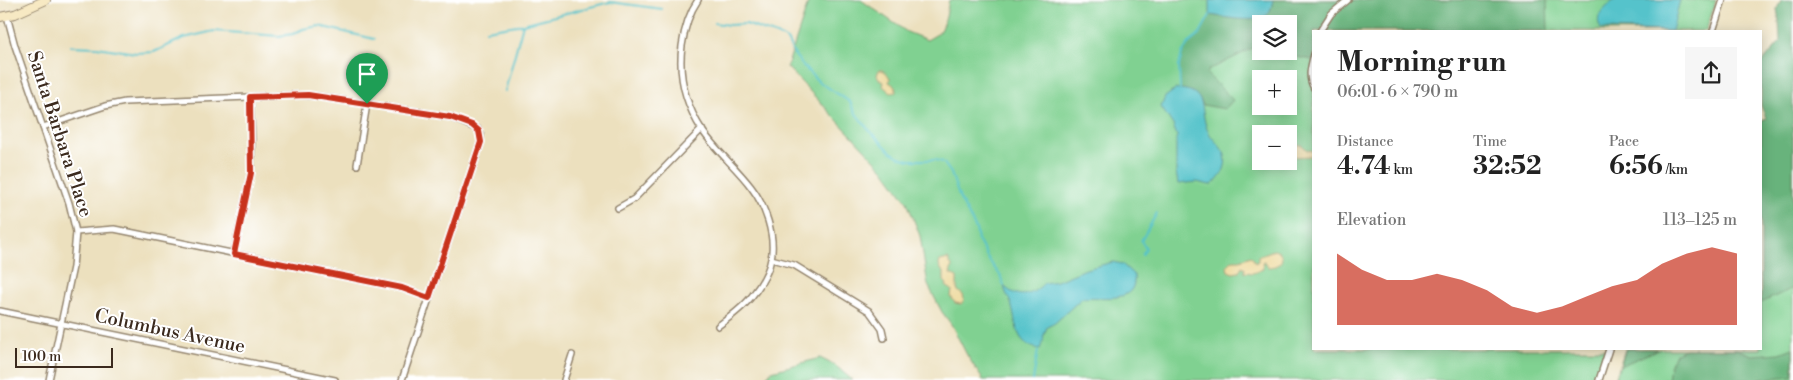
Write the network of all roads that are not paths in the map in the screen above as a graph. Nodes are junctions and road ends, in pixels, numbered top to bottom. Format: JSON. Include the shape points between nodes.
{"nodes":[{"id":1,"x":46,"y":0,"type":"edge"},
{"id":2,"x":698,"y":0,"type":"edge"},
{"id":3,"x":1348,"y":0,"type":"edge"},
{"id":4,"x":1724,"y":0,"type":"edge"},
{"id":5,"x":4,"y":17,"type":"edge"},
{"id":6,"x":1321,"y":30,"type":"edge"},
{"id":7,"x":1713,"y":30,"type":"edge"},
{"id":8,"x":1312,"y":64,"type":"edge"},
{"id":9,"x":1312,"y":84,"type":"edge"},
{"id":10,"x":250,"y":97,"type":"junction"},
{"id":11,"x":367,"y":104,"type":"junction"},
{"id":12,"x":43,"y":127,"type":"junction"},
{"id":13,"x":702,"y":129,"type":"junction"},
{"id":14,"x":357,"y":165,"type":"dead end"},
{"id":15,"x":618,"y":208,"type":"dead end"},
{"id":16,"x":76,"y":232,"type":"junction"},
{"id":17,"x":234,"y":254,"type":"junction"},
{"id":18,"x":771,"y":259,"type":"junction"},
{"id":19,"x":429,"y":298,"type":"junction"},
{"id":20,"x":0,"y":312,"type":"edge"},
{"id":21,"x":60,"y":323,"type":"junction"},
{"id":22,"x":718,"y":326,"type":"dead end"},
{"id":23,"x":884,"y":338,"type":"dead end"},
{"id":24,"x":1609,"y":350,"type":"edge"},
{"id":25,"x":572,"y":355,"type":"dead end"},
{"id":26,"x":49,"y":380,"type":"edge"},
{"id":27,"x":334,"y":380,"type":"edge"},
{"id":28,"x":402,"y":380,"type":"edge"},
{"id":29,"x":564,"y":380,"type":"edge"},
{"id":30,"x":1599,"y":380,"type":"edge"}],
"edges":[{"from":1,"to":5,"type":"street"},
{"from":2,"to":13,"type":"street","via":[[686,29],[680,60],[685,92]]},
{"from":3,"to":6,"type":"street","via":[[1331,14]]},
{"from":4,"to":7,"type":"street"},
{"from":5,"to":12,"type":"street","name":"Santa Barbara Place"},
{"from":8,"to":9,"type":"street"},
{"from":10,"to":11,"type":"street","via":[[308,95]]},
{"from":10,"to":12,"type":"street","via":[[115,104]]},
{"from":10,"to":17,"type":"street","via":[[251,173]]},
{"from":11,"to":14,"type":"street"},
{"from":11,"to":19,"type":"street","via":[[450,117],[476,127],[480,133],[481,142]]},
{"from":12,"to":16,"type":"street","name":"Santa Barbara Place"},
{"from":13,"to":15,"type":"street","via":[[634,199]]},
{"from":13,"to":18,"type":"street","via":[[759,198],[768,220]]},
{"from":16,"to":17,"type":"street","via":[[124,230]]},
{"from":16,"to":21,"type":"street","name":"Santa Barbara Place","via":[[73,267]]},
{"from":17,"to":19,"type":"street","via":[[402,288]]},
{"from":18,"to":22,"type":"street","via":[[752,297]]},
{"from":18,"to":23,"type":"street","via":[[794,265],[868,310],[882,329]]},
{"from":19,"to":28,"type":"street"},
{"from":20,"to":21,"type":"street","name":"Columbus Avenue"},
{"from":21,"to":26,"type":"street","name":"Santa Barbara Place"},
{"from":21,"to":27,"type":"street","name":"Columbus Avenue"},
{"from":24,"to":30,"type":"street"},
{"from":25,"to":29,"type":"street"}]}
